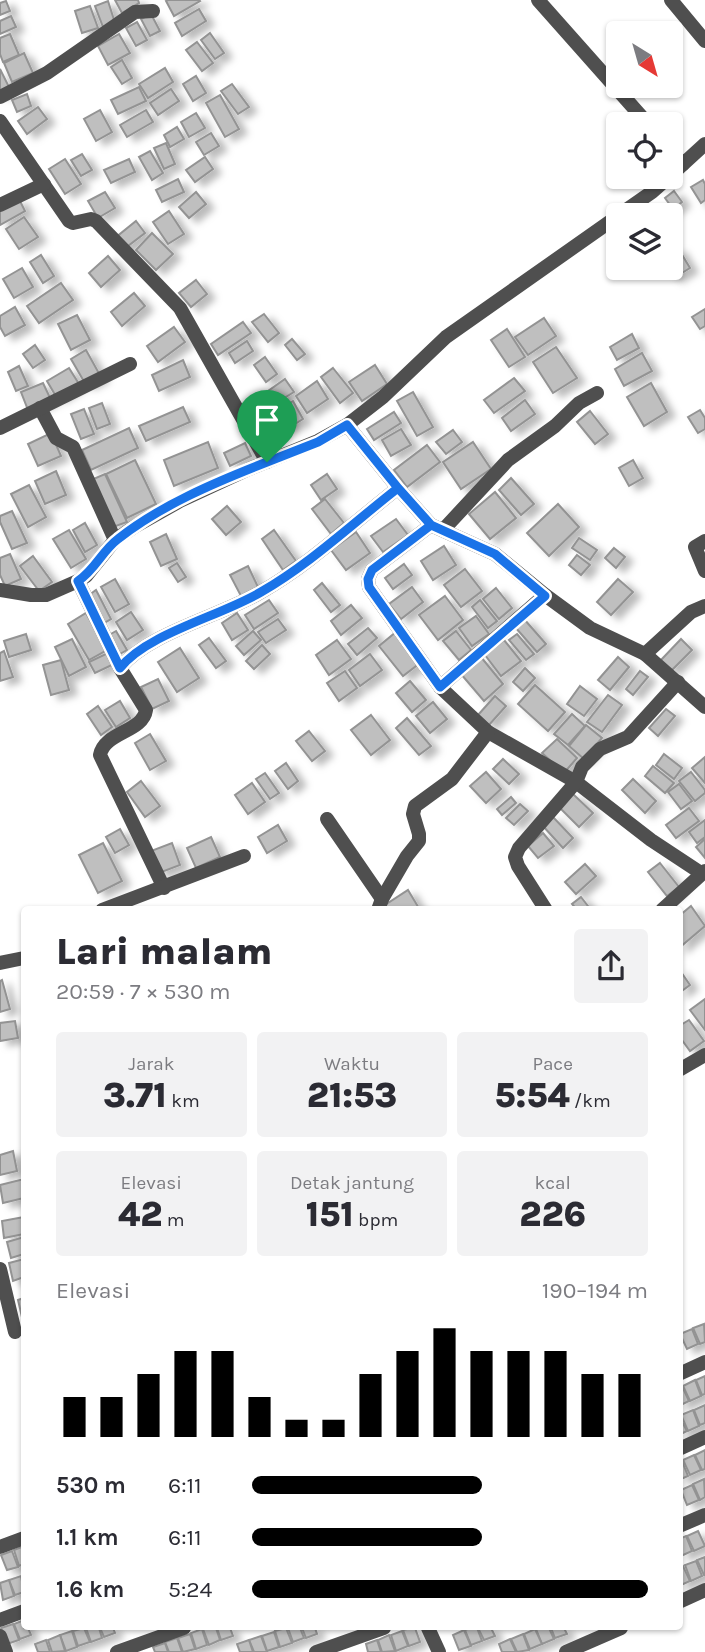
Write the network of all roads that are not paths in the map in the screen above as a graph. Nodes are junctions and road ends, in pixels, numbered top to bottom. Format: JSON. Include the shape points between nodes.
{"nodes":[{"id":1,"x":538,"y":0,"type":"edge"},
{"id":2,"x":671,"y":0,"type":"edge"},
{"id":3,"x":153,"y":11,"type":"dead end"},
{"id":4,"x":704,"y":38,"type":"edge"},
{"id":5,"x":0,"y":97,"type":"edge"},
{"id":6,"x":637,"y":112,"type":"edge"},
{"id":7,"x":0,"y":121,"type":"edge"},
{"id":8,"x":705,"y":144,"type":"edge"},
{"id":9,"x":683,"y":164,"type":"edge"},
{"id":10,"x":44,"y":184,"type":"junction"},
{"id":11,"x":655,"y":189,"type":"edge"},
{"id":12,"x":637,"y":203,"type":"edge"},
{"id":13,"x":0,"y":205,"type":"edge"},
{"id":14,"x":606,"y":225,"type":"edge"},
{"id":15,"x":130,"y":364,"type":"dead end"},
{"id":16,"x":597,"y":393,"type":"dead end"},
{"id":17,"x":40,"y":408,"type":"junction"},
{"id":18,"x":347,"y":425,"type":"junction"},
{"id":19,"x":0,"y":428,"type":"edge"},
{"id":20,"x":267,"y":462,"type":"junction"},
{"id":21,"x":398,"y":488,"type":"junction"},
{"id":22,"x":437,"y":527,"type":"junction"},
{"id":23,"x":116,"y":540,"type":"junction"},
{"id":24,"x":705,"y":541,"type":"edge"},
{"id":25,"x":705,"y":571,"type":"edge"},
{"id":26,"x":78,"y":581,"type":"junction"},
{"id":27,"x":0,"y":590,"type":"edge"},
{"id":28,"x":545,"y":596,"type":"junction"},
{"id":29,"x":705,"y":606,"type":"edge"},
{"id":30,"x":645,"y":654,"type":"junction"},
{"id":31,"x":120,"y":668,"type":"junction"},
{"id":32,"x":678,"y":682,"type":"junction"},
{"id":33,"x":440,"y":687,"type":"junction"},
{"id":34,"x":705,"y":708,"type":"edge"},
{"id":35,"x":488,"y":732,"type":"junction"},
{"id":36,"x":576,"y":782,"type":"junction"},
{"id":37,"x":327,"y":819,"type":"dead end"},
{"id":38,"x":244,"y":856,"type":"dead end"},
{"id":39,"x":703,"y":872,"type":"edge"},
{"id":40,"x":164,"y":888,"type":"junction"},
{"id":41,"x":380,"y":904,"type":"edge"},
{"id":42,"x":113,"y":906,"type":"edge"},
{"id":43,"x":543,"y":906,"type":"edge"},
{"id":44,"x":666,"y":906,"type":"edge"},
{"id":45,"x":21,"y":959,"type":"edge"},
{"id":46,"x":0,"y":963,"type":"edge"},
{"id":47,"x":705,"y":1055,"type":"edge"},
{"id":48,"x":683,"y":1068,"type":"edge"},
{"id":49,"x":0,"y":1269,"type":"edge"},
{"id":50,"x":20,"y":1331,"type":"edge"},
{"id":51,"x":0,"y":1335,"type":"edge"},
{"id":52,"x":705,"y":1362,"type":"edge"},
{"id":53,"x":683,"y":1372,"type":"edge"},
{"id":54,"x":705,"y":1437,"type":"edge"},
{"id":55,"x":683,"y":1447,"type":"edge"},
{"id":56,"x":705,"y":1515,"type":"edge"},
{"id":57,"x":683,"y":1524,"type":"edge"},
{"id":58,"x":21,"y":1539,"type":"edge"},
{"id":59,"x":0,"y":1547,"type":"edge"},
{"id":60,"x":705,"y":1590,"type":"edge"},
{"id":61,"x":683,"y":1600,"type":"edge"},
{"id":62,"x":21,"y":1612,"type":"edge"},
{"id":63,"x":0,"y":1620,"type":"edge"},
{"id":64,"x":178,"y":1630,"type":"edge"},
{"id":65,"x":378,"y":1630,"type":"edge"},
{"id":66,"x":433,"y":1630,"type":"edge"},
{"id":67,"x":616,"y":1630,"type":"edge"},
{"id":68,"x":0,"y":1636,"type":"edge"},
{"id":69,"x":6,"y":1652,"type":"edge"},
{"id":70,"x":117,"y":1652,"type":"edge"},
{"id":71,"x":316,"y":1652,"type":"edge"},
{"id":72,"x":439,"y":1652,"type":"edge"},
{"id":73,"x":566,"y":1652,"type":"edge"}],
"edges":[{"from":1,"to":6,"type":"street"},
{"from":2,"to":4,"type":"street"},
{"from":3,"to":5,"type":"street","via":[[135,12],[47,73]]},
{"from":7,"to":10,"type":"street"},
{"from":8,"to":9,"type":"street"},
{"from":10,"to":13,"type":"street"},
{"from":10,"to":20,"type":"street","via":[[70,222],[96,221],[176,303]]},
{"from":11,"to":12,"type":"street"},
{"from":14,"to":18,"type":"street","via":[[446,337]]},
{"from":15,"to":17,"type":"street"},
{"from":16,"to":22,"type":"street","via":[[579,402],[508,460]]},
{"from":17,"to":19,"type":"street"},
{"from":17,"to":23,"type":"street","via":[[56,438],[73,447]]},
{"from":18,"to":20,"type":"street"},
{"from":18,"to":21,"type":"street"},
{"from":20,"to":23,"type":"street","via":[[180,501]]},
{"from":21,"to":22,"type":"street"},
{"from":21,"to":31,"type":"street","via":[[293,573],[140,648]]},
{"from":22,"to":28,"type":"street","via":[[495,554]]},
{"from":22,"to":33,"type":"street","via":[[372,570],[368,579],[369,587]]},
{"from":23,"to":26,"type":"street"},
{"from":24,"to":25,"type":"street","via":[[695,547]]},
{"from":26,"to":27,"type":"street","via":[[46,595]]},
{"from":26,"to":31,"type":"street"},
{"from":28,"to":30,"type":"street","via":[[590,628]]},
{"from":28,"to":33,"type":"street"},
{"from":29,"to":30,"type":"street","via":[[691,612]]},
{"from":30,"to":32,"type":"street"},
{"from":31,"to":40,"type":"street","via":[[147,714],[106,743],[100,755]]},
{"from":32,"to":34,"type":"street"},
{"from":32,"to":36,"type":"street","via":[[628,737],[600,749],[582,767]]},
{"from":33,"to":35,"type":"street"},
{"from":35,"to":36,"type":"street"},
{"from":35,"to":41,"type":"street","via":[[452,779],[415,806],[412,814],[419,841]]},
{"from":36,"to":39,"type":"street","via":[[650,840]]},
{"from":36,"to":43,"type":"street","via":[[515,857]]},
{"from":37,"to":41,"type":"street"},
{"from":38,"to":40,"type":"street"},
{"from":39,"to":44,"type":"street"},
{"from":40,"to":42,"type":"street"},
{"from":45,"to":46,"type":"street"},
{"from":47,"to":48,"type":"street"},
{"from":49,"to":50,"type":"street"},
{"from":50,"to":51,"type":"street"},
{"from":52,"to":53,"type":"street"},
{"from":54,"to":55,"type":"street"},
{"from":56,"to":57,"type":"street"},
{"from":58,"to":59,"type":"street"},
{"from":60,"to":61,"type":"street"},
{"from":62,"to":63,"type":"street"},
{"from":64,"to":70,"type":"street"},
{"from":65,"to":71,"type":"street"},
{"from":66,"to":72,"type":"street"},
{"from":67,"to":73,"type":"street"},
{"from":68,"to":69,"type":"street"}]}
